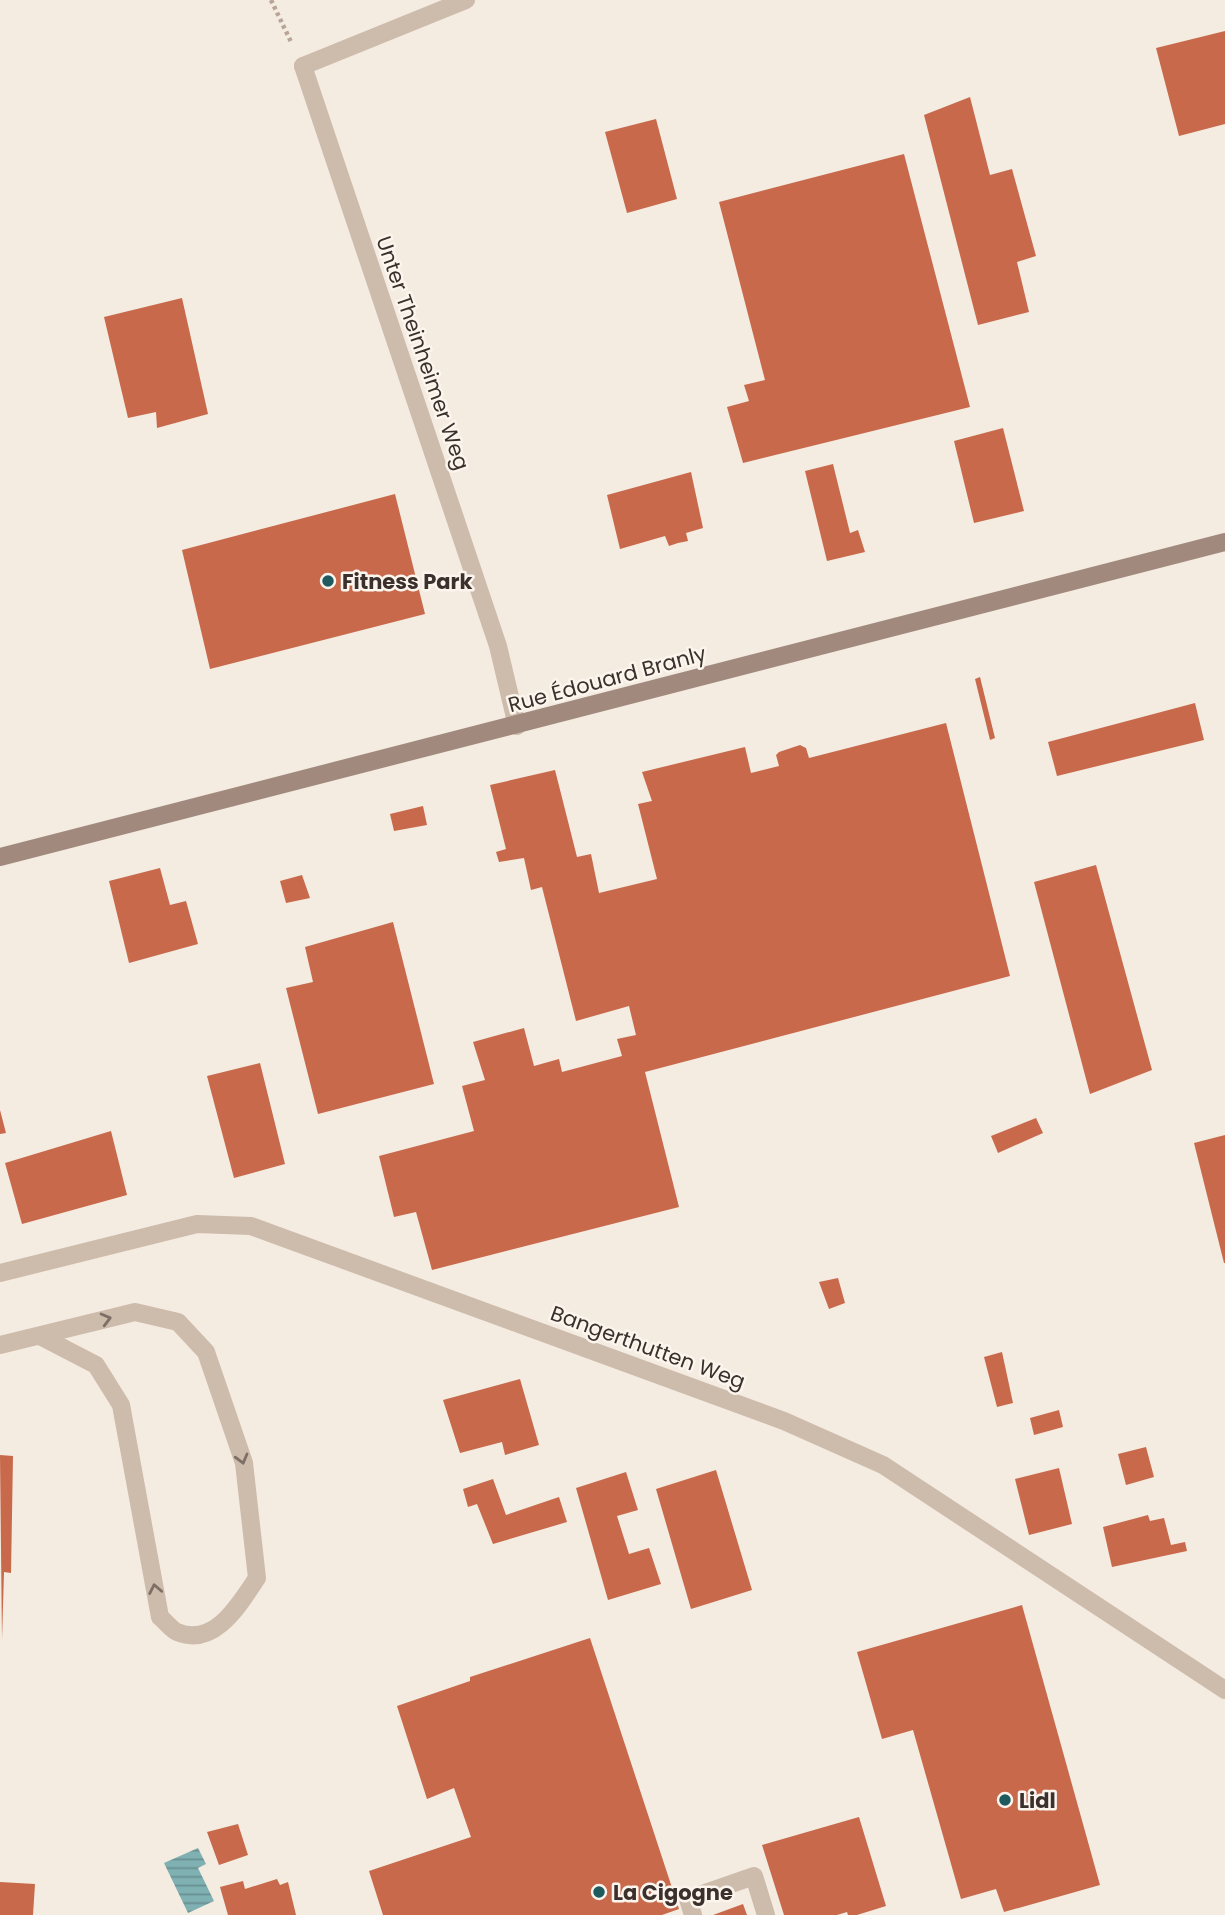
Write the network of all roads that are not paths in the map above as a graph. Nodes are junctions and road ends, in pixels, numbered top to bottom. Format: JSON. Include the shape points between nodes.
{"nodes":[{"id":1,"x":466,"y":0,"type":"edge"},
{"id":2,"x":1225,"y":542,"type":"edge"},
{"id":3,"x":517,"y":726,"type":"junction"},
{"id":4,"x":0,"y":857,"type":"edge"},
{"id":5,"x":0,"y":1273,"type":"edge"},
{"id":6,"x":40,"y":1336,"type":"junction"},
{"id":7,"x":0,"y":1345,"type":"edge"},
{"id":8,"x":1225,"y":1690,"type":"edge"},
{"id":9,"x":693,"y":1915,"type":"edge"},
{"id":10,"x":766,"y":1915,"type":"edge"}],
"edges":[{"from":1,"to":3,"type":"street","name":"Unter Theinheimer Weg","via":[[303,66],[498,646]]},
{"from":2,"to":3,"type":"street","name":"Rue Édouard Branly"},
{"from":3,"to":4,"type":"street","name":"Rue Édouard Branly"},
{"from":5,"to":8,"type":"street","name":"Bangerthutten Weg","via":[[197,1224],[251,1226],[784,1421],[883,1465]]},
{"from":6,"to":6,"type":"street","one_way":true,"via":[[135,1312],[178,1322],[206,1352],[244,1463],[257,1577],[229,1619],[199,1634],[176,1632],[160,1617],[121,1405],[96,1364]]},
{"from":6,"to":7,"type":"street"},
{"from":9,"to":10,"type":"street","via":[[688,1899],[754,1876]]}]}
